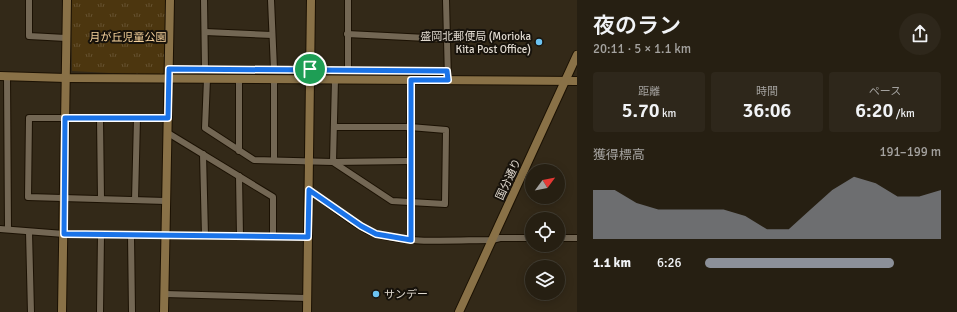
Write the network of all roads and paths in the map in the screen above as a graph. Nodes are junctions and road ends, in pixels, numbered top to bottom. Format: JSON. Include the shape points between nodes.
{"nodes":[{"id":1,"x":29,"y":0,"type":"edge"},
{"id":2,"x":67,"y":0,"type":"edge"},
{"id":3,"x":170,"y":0,"type":"edge"},
{"id":4,"x":204,"y":0,"type":"edge"},
{"id":5,"x":271,"y":0,"type":"edge"},
{"id":6,"x":311,"y":0,"type":"edge"},
{"id":7,"x":348,"y":0,"type":"edge"},
{"id":8,"x":446,"y":0,"type":"edge"},
{"id":9,"x":205,"y":32,"type":"junction"},
{"id":10,"x":347,"y":34,"type":"junction"},
{"id":11,"x":272,"y":35,"type":"junction"},
{"id":12,"x":66,"y":38,"type":"junction"},
{"id":13,"x":447,"y":38,"type":"junction"},
{"id":14,"x":577,"y":55,"type":"edge"},
{"id":15,"x":205,"y":68,"type":"junction"},
{"id":16,"x":169,"y":69,"type":"junction"},
{"id":17,"x":274,"y":69,"type":"junction"},
{"id":18,"x":310,"y":69,"type":"junction"},
{"id":19,"x":348,"y":70,"type":"junction"},
{"id":20,"x":447,"y":71,"type":"junction"},
{"id":21,"x":4,"y":76,"type":"edge"},
{"id":22,"x":66,"y":78,"type":"junction"},
{"id":23,"x":169,"y":78,"type":"junction"},
{"id":24,"x":207,"y":79,"type":"junction"},
{"id":25,"x":239,"y":79,"type":"junction"},
{"id":26,"x":274,"y":79,"type":"junction"},
{"id":27,"x":310,"y":79,"type":"junction"},
{"id":28,"x":335,"y":80,"type":"junction"},
{"id":29,"x":411,"y":80,"type":"junction"},
{"id":30,"x":448,"y":80,"type":"junction"},
{"id":31,"x":565,"y":81,"type":"junction"},
{"id":32,"x":577,"y":81,"type":"edge"},
{"id":33,"x":65,"y":118,"type":"junction"},
{"id":34,"x":100,"y":118,"type":"junction"},
{"id":35,"x":137,"y":118,"type":"junction"},
{"id":36,"x":168,"y":118,"type":"junction"},
{"id":37,"x":334,"y":127,"type":"junction"},
{"id":38,"x":410,"y":127,"type":"junction"},
{"id":39,"x":168,"y":133,"type":"junction"},
{"id":40,"x":239,"y":151,"type":"junction"},
{"id":41,"x":203,"y":154,"type":"junction"},
{"id":42,"x":274,"y":160,"type":"junction"},
{"id":43,"x":309,"y":161,"type":"junction"},
{"id":44,"x":410,"y":161,"type":"junction"},
{"id":45,"x":333,"y":162,"type":"junction"},
{"id":46,"x":239,"y":176,"type":"junction"},
{"id":47,"x":309,"y":190,"type":"junction"},
{"id":48,"x":64,"y":198,"type":"junction"},
{"id":49,"x":101,"y":199,"type":"junction"},
{"id":50,"x":135,"y":200,"type":"junction"},
{"id":51,"x":166,"y":201,"type":"junction"},
{"id":52,"x":410,"y":201,"type":"junction"},
{"id":53,"x":8,"y":229,"type":"junction"},
{"id":54,"x":0,"y":230,"type":"edge"},
{"id":55,"x":29,"y":232,"type":"junction"},
{"id":56,"x":64,"y":234,"type":"junction"},
{"id":57,"x":101,"y":235,"type":"junction"},
{"id":58,"x":131,"y":235,"type":"junction"},
{"id":59,"x":166,"y":235,"type":"junction"},
{"id":60,"x":205,"y":236,"type":"junction"},
{"id":61,"x":240,"y":236,"type":"junction"},
{"id":62,"x":273,"y":236,"type":"junction"},
{"id":63,"x":308,"y":237,"type":"junction"},
{"id":64,"x":525,"y":238,"type":"edge"},
{"id":65,"x":565,"y":238,"type":"edge"},
{"id":66,"x":577,"y":238,"type":"edge"},
{"id":67,"x":411,"y":240,"type":"junction"},
{"id":68,"x":492,"y":240,"type":"junction"},
{"id":69,"x":164,"y":294,"type":"junction"},
{"id":70,"x":307,"y":298,"type":"junction"},
{"id":71,"x":31,"y":312,"type":"edge"},
{"id":72,"x":62,"y":312,"type":"edge"},
{"id":73,"x":100,"y":312,"type":"edge"},
{"id":74,"x":132,"y":312,"type":"edge"},
{"id":75,"x":164,"y":312,"type":"edge"},
{"id":76,"x":307,"y":312,"type":"edge"},
{"id":77,"x":459,"y":312,"type":"edge"}],
"edges":[{"from":1,"to":12,"type":"street","via":[[29,36]]},
{"from":2,"to":12,"type":"street"},
{"from":3,"to":16,"type":"street"},
{"from":4,"to":9,"type":"street"},
{"from":5,"to":11,"type":"street"},
{"from":6,"to":18,"type":"street"},
{"from":7,"to":10,"type":"street"},
{"from":8,"to":13,"type":"street"},
{"from":9,"to":11,"type":"street"},
{"from":9,"to":15,"type":"street"},
{"from":10,"to":13,"type":"street"},
{"from":10,"to":19,"type":"street"},
{"from":11,"to":17,"type":"street"},
{"from":12,"to":22,"type":"street"},
{"from":13,"to":20,"type":"street"},
{"from":14,"to":31,"type":"street","name":"国分通り"},
{"from":15,"to":16,"type":"street"},
{"from":15,"to":17,"type":"street"},
{"from":16,"to":23,"type":"street"},
{"from":17,"to":18,"type":"street"},
{"from":18,"to":19,"type":"street"},
{"from":18,"to":27,"type":"street"},
{"from":19,"to":20,"type":"street"},
{"from":20,"to":30,"type":"street"},
{"from":21,"to":22,"type":"street"},
{"from":21,"to":53,"type":"street"},
{"from":22,"to":23,"type":"street"},
{"from":22,"to":33,"type":"street"},
{"from":23,"to":24,"type":"street"},
{"from":23,"to":36,"type":"street"},
{"from":24,"to":25,"type":"street"},
{"from":24,"to":40,"type":"street","via":[[205,128]]},
{"from":25,"to":26,"type":"street"},
{"from":25,"to":40,"type":"street"},
{"from":26,"to":27,"type":"street"},
{"from":26,"to":42,"type":"street"},
{"from":27,"to":28,"type":"street"},
{"from":27,"to":43,"type":"street"},
{"from":28,"to":29,"type":"street"},
{"from":28,"to":37,"type":"street"},
{"from":29,"to":30,"type":"street"},
{"from":29,"to":38,"type":"street"},
{"from":30,"to":31,"type":"street"},
{"from":31,"to":32,"type":"street"},
{"from":31,"to":68,"type":"street","name":"国分通り"},
{"from":33,"to":34,"type":"street"},
{"from":33,"to":48,"type":"street"},
{"from":33,"to":48,"type":"street","via":[[29,118],[28,197]]},
{"from":34,"to":35,"type":"street"},
{"from":34,"to":49,"type":"street"},
{"from":35,"to":36,"type":"street"},
{"from":35,"to":50,"type":"street"},
{"from":36,"to":39,"type":"street"},
{"from":37,"to":38,"type":"street"},
{"from":37,"to":45,"type":"street"},
{"from":38,"to":44,"type":"street"},
{"from":38,"to":52,"type":"street","via":[[446,130],[445,204]]},
{"from":39,"to":41,"type":"street"},
{"from":39,"to":51,"type":"street"},
{"from":40,"to":42,"type":"street","via":[[254,160]]},
{"from":41,"to":46,"type":"street"},
{"from":41,"to":60,"type":"street"},
{"from":42,"to":43,"type":"street"},
{"from":43,"to":45,"type":"street"},
{"from":43,"to":47,"type":"street"},
{"from":44,"to":45,"type":"street"},
{"from":44,"to":52,"type":"street"},
{"from":45,"to":52,"type":"street","via":[[392,201]]},
{"from":46,"to":61,"type":"street"},
{"from":46,"to":62,"type":"street","via":[[274,197]]},
{"from":47,"to":63,"type":"street"},
{"from":47,"to":67,"type":"street","via":[[376,234]]},
{"from":48,"to":49,"type":"street"},
{"from":48,"to":56,"type":"street"},
{"from":49,"to":50,"type":"street"},
{"from":50,"to":51,"type":"street"},
{"from":51,"to":59,"type":"street"},
{"from":52,"to":67,"type":"street"},
{"from":53,"to":54,"type":"street"},
{"from":53,"to":55,"type":"street"},
{"from":55,"to":56,"type":"street"},
{"from":55,"to":71,"type":"street"},
{"from":56,"to":57,"type":"street"},
{"from":56,"to":72,"type":"street"},
{"from":57,"to":58,"type":"street"},
{"from":57,"to":73,"type":"street"},
{"from":58,"to":59,"type":"street"},
{"from":58,"to":74,"type":"street"},
{"from":59,"to":60,"type":"street"},
{"from":59,"to":69,"type":"street"},
{"from":60,"to":61,"type":"street"},
{"from":61,"to":62,"type":"street"},
{"from":62,"to":63,"type":"street"},
{"from":63,"to":70,"type":"street"},
{"from":64,"to":68,"type":"street"},
{"from":65,"to":66,"type":"street"},
{"from":67,"to":68,"type":"street"},
{"from":68,"to":77,"type":"street","name":"国分通り"},
{"from":69,"to":70,"type":"street"},
{"from":69,"to":75,"type":"street"},
{"from":70,"to":76,"type":"street"}]}
